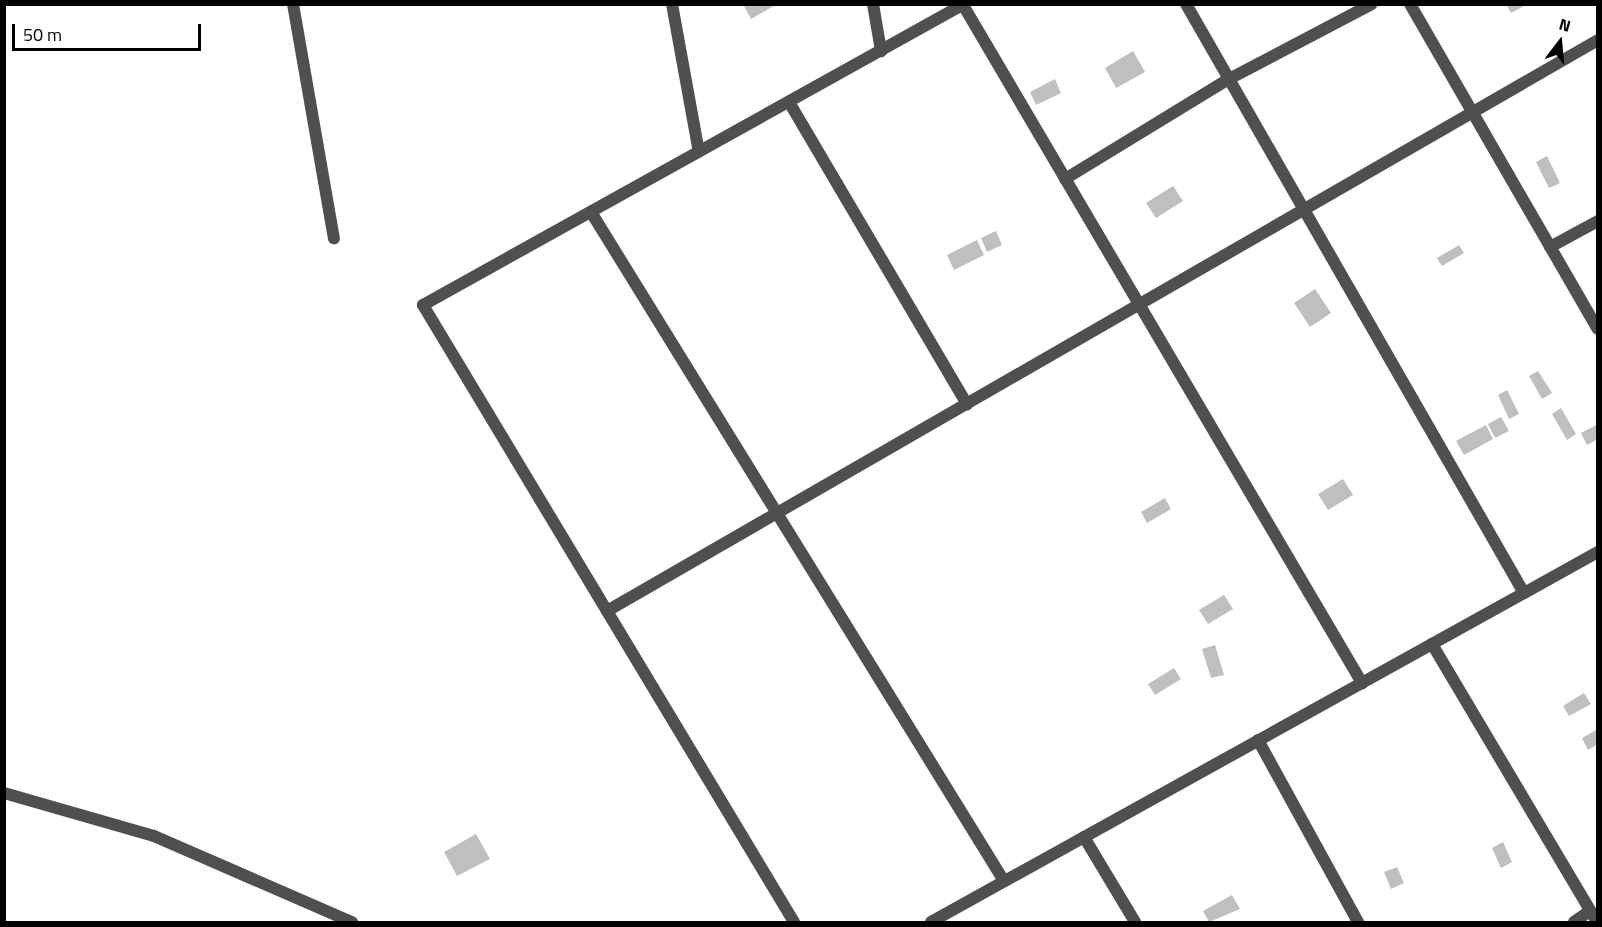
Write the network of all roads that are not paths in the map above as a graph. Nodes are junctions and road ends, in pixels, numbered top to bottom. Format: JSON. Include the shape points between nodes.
{"nodes":[{"id":1,"x":294,"y":4,"type":"edge"},
{"id":2,"x":672,"y":4,"type":"edge"},
{"id":3,"x":873,"y":4,"type":"edge"},
{"id":4,"x":1186,"y":4,"type":"edge"},
{"id":5,"x":1372,"y":4,"type":"edge"},
{"id":6,"x":1410,"y":4,"type":"edge"},
{"id":7,"x":963,"y":5,"type":"edge"},
{"id":8,"x":1598,"y":40,"type":"edge"},
{"id":9,"x":881,"y":51,"type":"junction"},
{"id":10,"x":1229,"y":79,"type":"junction"},
{"id":11,"x":789,"y":102,"type":"junction"},
{"id":12,"x":1472,"y":112,"type":"junction"},
{"id":13,"x":699,"y":152,"type":"junction"},
{"id":14,"x":1065,"y":179,"type":"junction"},
{"id":15,"x":1304,"y":209,"type":"junction"},
{"id":16,"x":591,"y":212,"type":"junction"},
{"id":17,"x":1598,"y":221,"type":"edge"},
{"id":18,"x":334,"y":238,"type":"dead end"},
{"id":19,"x":1550,"y":248,"type":"junction"},
{"id":20,"x":1139,"y":304,"type":"junction"},
{"id":21,"x":1598,"y":329,"type":"edge"},
{"id":22,"x":967,"y":404,"type":"junction"},
{"id":23,"x":779,"y":512,"type":"junction"},
{"id":24,"x":1598,"y":552,"type":"edge"},
{"id":25,"x":1524,"y":593,"type":"junction"},
{"id":26,"x":607,"y":611,"type":"junction"},
{"id":27,"x":1432,"y":644,"type":"junction"},
{"id":28,"x":1362,"y":683,"type":"junction"},
{"id":29,"x":1258,"y":740,"type":"junction"},
{"id":30,"x":4,"y":793,"type":"edge"},
{"id":31,"x":1084,"y":837,"type":"junction"},
{"id":32,"x":1004,"y":881,"type":"junction"},
{"id":33,"x":1590,"y":911,"type":"junction"},
{"id":34,"x":352,"y":922,"type":"edge"},
{"id":35,"x":794,"y":922,"type":"edge"},
{"id":36,"x":931,"y":922,"type":"edge"},
{"id":37,"x":1136,"y":922,"type":"edge"},
{"id":38,"x":1358,"y":922,"type":"edge"},
{"id":39,"x":1574,"y":922,"type":"edge"},
{"id":40,"x":1597,"y":922,"type":"edge"}],
"edges":[{"from":1,"to":18,"type":"street"},
{"from":2,"to":13,"type":"street"},
{"from":3,"to":9,"type":"street"},
{"from":4,"to":10,"type":"street"},
{"from":5,"to":10,"type":"street"},
{"from":6,"to":12,"type":"street"},
{"from":7,"to":9,"type":"street"},
{"from":7,"to":14,"type":"street"},
{"from":8,"to":12,"type":"street"},
{"from":9,"to":11,"type":"street"},
{"from":10,"to":14,"type":"street"},
{"from":10,"to":15,"type":"street"},
{"from":11,"to":13,"type":"street"},
{"from":11,"to":22,"type":"street"},
{"from":12,"to":15,"type":"street"},
{"from":12,"to":19,"type":"street"},
{"from":13,"to":16,"type":"street"},
{"from":14,"to":20,"type":"street"},
{"from":15,"to":20,"type":"street"},
{"from":15,"to":25,"type":"street"},
{"from":16,"to":23,"type":"street"},
{"from":16,"to":26,"type":"street","via":[[423,306]]},
{"from":17,"to":19,"type":"street"},
{"from":19,"to":21,"type":"street"},
{"from":20,"to":22,"type":"street"},
{"from":20,"to":28,"type":"street"},
{"from":22,"to":23,"type":"street"},
{"from":23,"to":26,"type":"street"},
{"from":23,"to":32,"type":"street"},
{"from":24,"to":25,"type":"street"},
{"from":25,"to":27,"type":"street"},
{"from":26,"to":35,"type":"street"},
{"from":27,"to":28,"type":"street"},
{"from":27,"to":33,"type":"street"},
{"from":28,"to":29,"type":"street"},
{"from":29,"to":31,"type":"street"},
{"from":29,"to":38,"type":"street"},
{"from":30,"to":34,"type":"street","via":[[154,836]]},
{"from":31,"to":32,"type":"street"},
{"from":31,"to":37,"type":"street"},
{"from":32,"to":36,"type":"street"},
{"from":33,"to":39,"type":"street"},
{"from":33,"to":40,"type":"street"}]}
